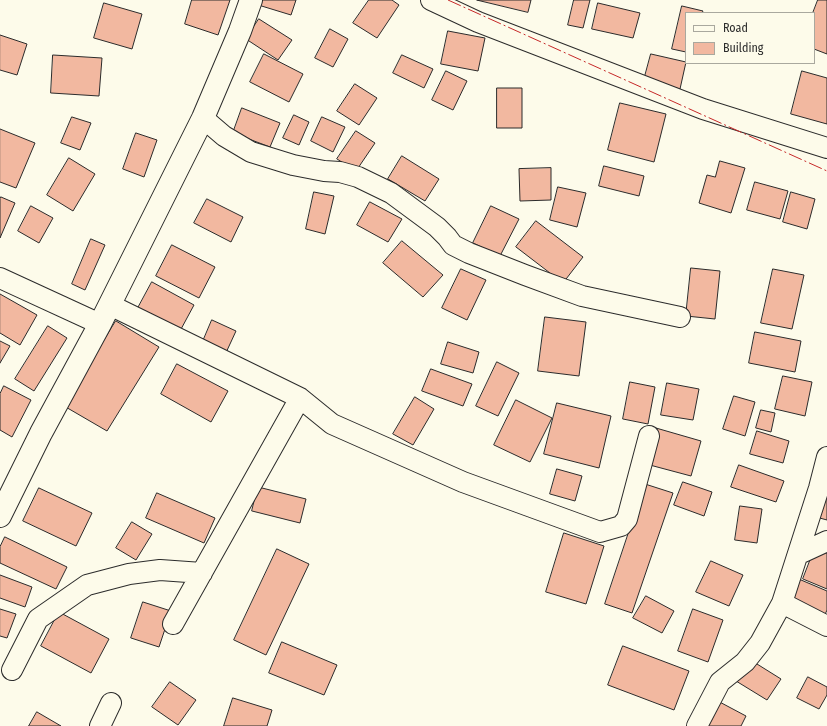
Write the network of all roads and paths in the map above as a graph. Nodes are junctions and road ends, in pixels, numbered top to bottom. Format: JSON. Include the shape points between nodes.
{"nodes":[{"id":1,"x":252,"y":0,"type":"edge"},
{"id":2,"x":431,"y":0,"type":"edge"},
{"id":3,"x":203,"y":118,"type":"junction"},
{"id":4,"x":827,"y":148,"type":"edge"},
{"id":5,"x":0,"y":278,"type":"edge"},
{"id":6,"x":110,"y":305,"type":"junction"},
{"id":7,"x":680,"y":317,"type":"dead end"},
{"id":8,"x":100,"y":324,"type":"junction"},
{"id":9,"x":300,"y":398,"type":"junction"},
{"id":10,"x":649,"y":436,"type":"dead end"},
{"id":11,"x":827,"y":457,"type":"edge"},
{"id":12,"x":0,"y":516,"type":"edge"},
{"id":13,"x":827,"y":541,"type":"edge"},
{"id":14,"x":799,"y":554,"type":"junction"},
{"id":15,"x":202,"y":573,"type":"junction"},
{"id":16,"x":782,"y":604,"type":"junction"},
{"id":17,"x":173,"y":624,"type":"dead end"},
{"id":18,"x":827,"y":626,"type":"edge"},
{"id":19,"x":12,"y":670,"type":"dead end"},
{"id":20,"x":111,"y":703,"type":"dead end"},
{"id":21,"x":100,"y":726,"type":"edge"},
{"id":22,"x":697,"y":726,"type":"edge"}],
"edges":[{"from":1,"to":3,"type":"street"},
{"from":2,"to":4,"type":"street","via":[[478,22],[703,110]]},
{"from":3,"to":6,"type":"street"},
{"from":3,"to":7,"type":"street","via":[[224,136],[251,152],[293,165],[358,177],[391,192],[437,227],[453,245],[476,255],[582,296]]},
{"from":5,"to":8,"type":"street"},
{"from":6,"to":8,"type":"street"},
{"from":6,"to":9,"type":"street"},
{"from":8,"to":12,"type":"street"},
{"from":9,"to":10,"type":"street","via":[[332,424],[463,482],[600,532],[621,526],[627,519]]},
{"from":9,"to":15,"type":"street"},
{"from":11,"to":14,"type":"street"},
{"from":13,"to":14,"type":"street"},
{"from":14,"to":16,"type":"street"},
{"from":15,"to":17,"type":"street"},
{"from":15,"to":19,"type":"street","via":[[160,570],[129,574],[87,585],[38,619]]},
{"from":16,"to":18,"type":"street"},
{"from":16,"to":22,"type":"street","via":[[760,643],[744,662],[720,682]]},
{"from":20,"to":21,"type":"street"}]}
